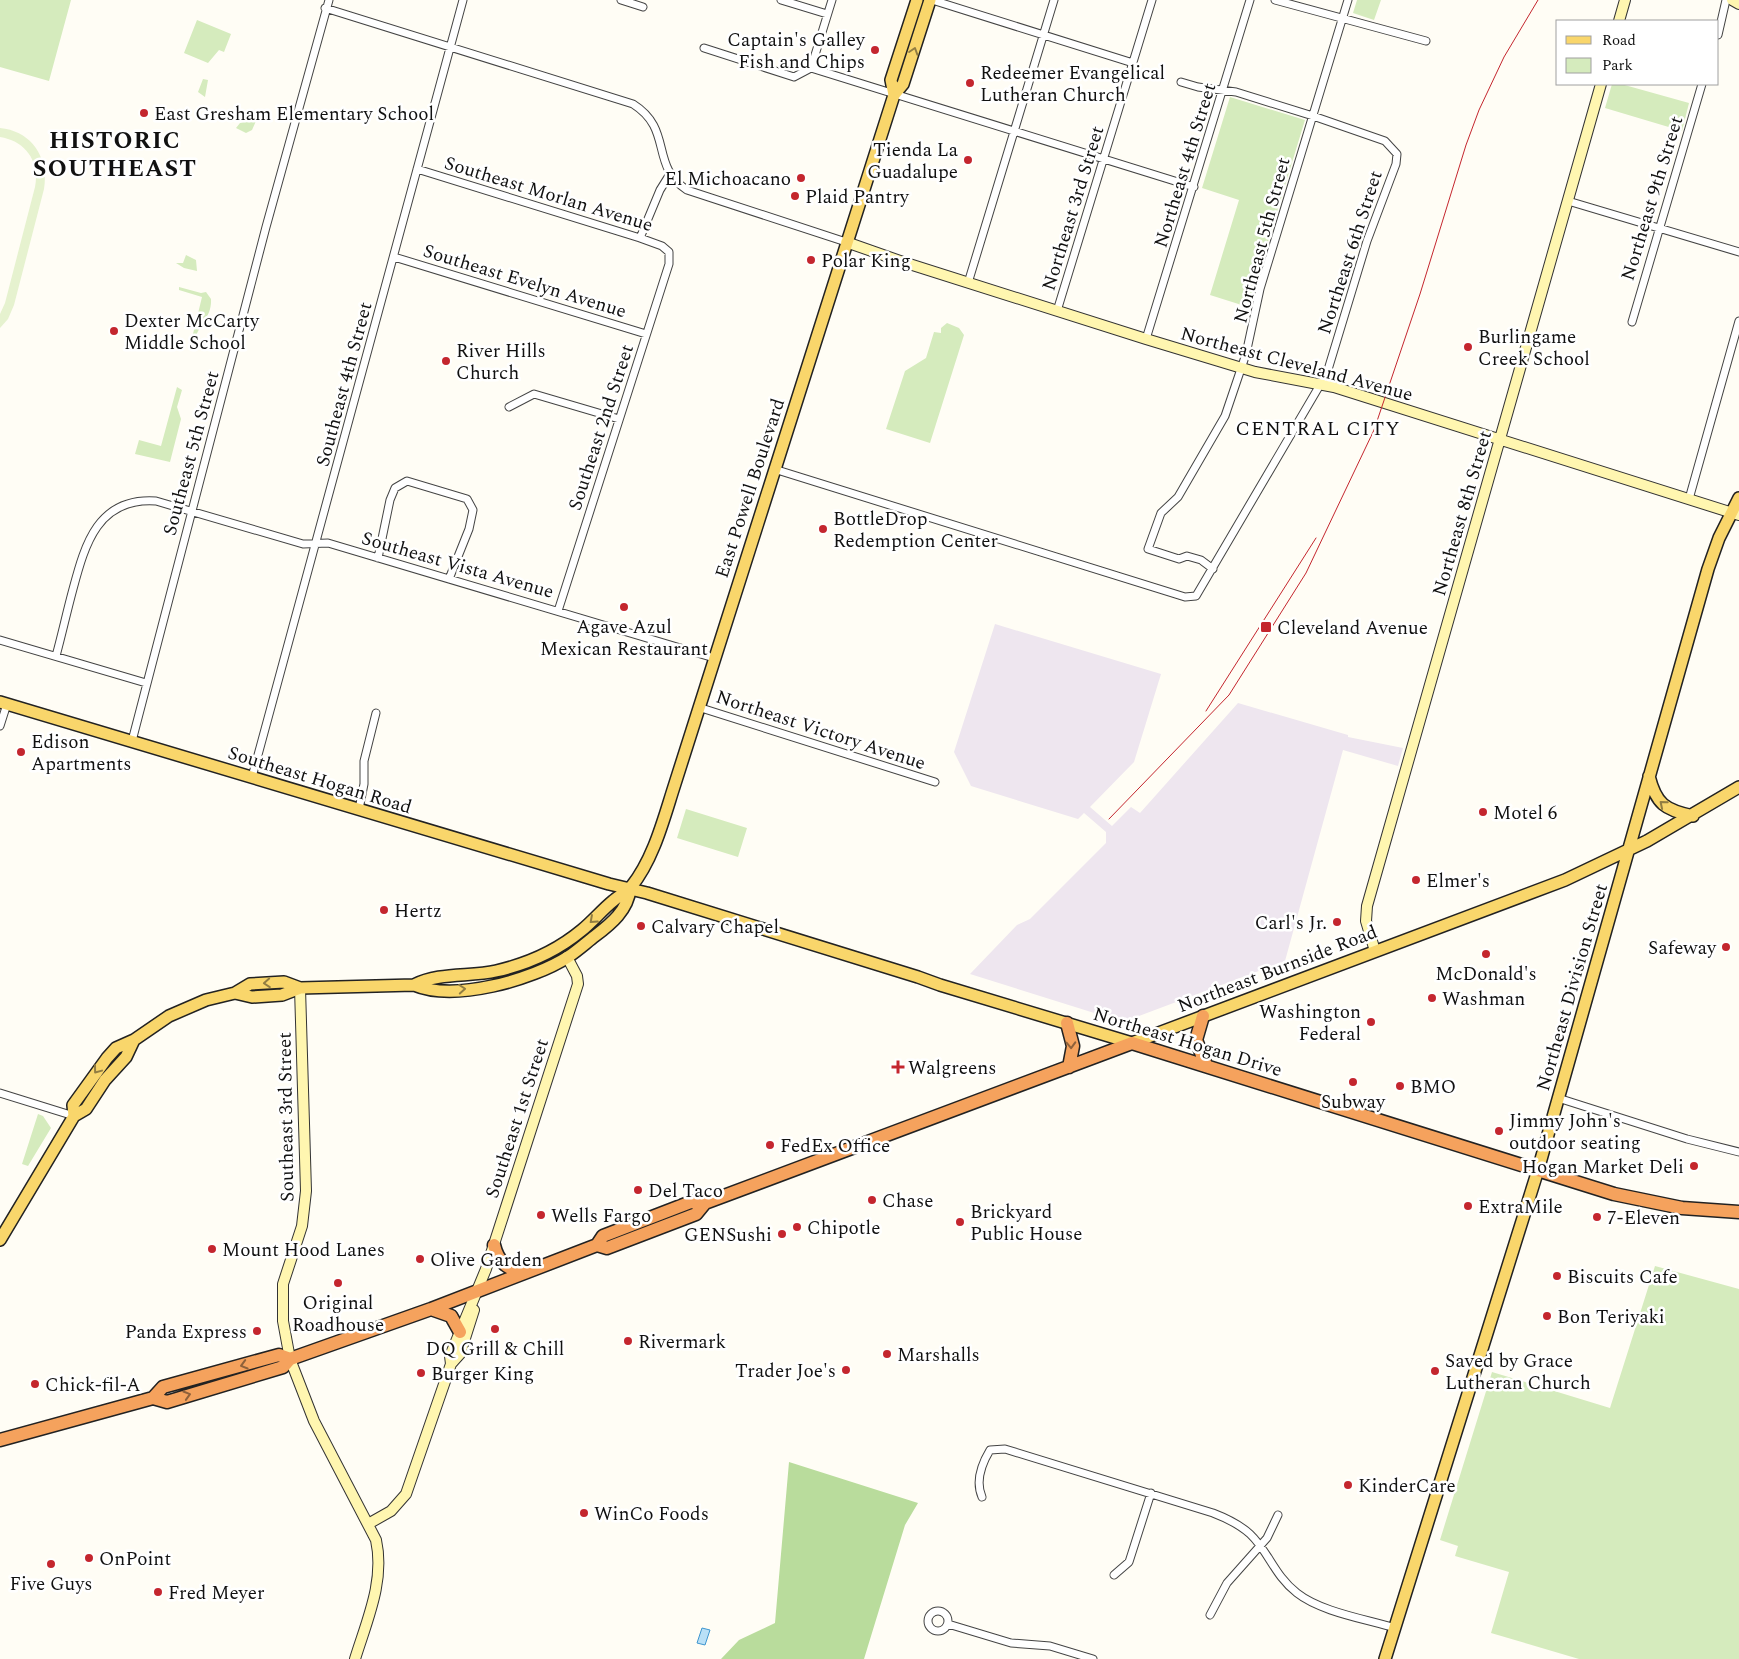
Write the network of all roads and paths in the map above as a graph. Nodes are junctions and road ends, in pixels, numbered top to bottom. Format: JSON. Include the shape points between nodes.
{"nodes":[{"id":1,"x":329,"y":0,"type":"edge"},
{"id":2,"x":463,"y":0,"type":"edge"},
{"id":3,"x":621,"y":0,"type":"edge"},
{"id":4,"x":781,"y":0,"type":"edge"},
{"id":5,"x":832,"y":0,"type":"edge"},
{"id":6,"x":917,"y":0,"type":"edge"},
{"id":7,"x":931,"y":0,"type":"edge"},
{"id":8,"x":1054,"y":0,"type":"edge"},
{"id":9,"x":1152,"y":0,"type":"edge"},
{"id":10,"x":1250,"y":0,"type":"edge"},
{"id":11,"x":1275,"y":0,"type":"edge"},
{"id":12,"x":1348,"y":0,"type":"edge"},
{"id":13,"x":1625,"y":0,"type":"edge"},
{"id":14,"x":1726,"y":0,"type":"edge"},
{"id":15,"x":1732,"y":0,"type":"edge"},
{"id":16,"x":1739,"y":4,"type":"edge"},
{"id":17,"x":643,"y":7,"type":"dead end"},
{"id":18,"x":325,"y":8,"type":"junction"},
{"id":19,"x":827,"y":14,"type":"junction"},
{"id":20,"x":1342,"y":20,"type":"junction"},
{"id":21,"x":1619,"y":20,"type":"edge"},
{"id":22,"x":1719,"y":31,"type":"edge"},
{"id":23,"x":1044,"y":34,"type":"junction"},
{"id":24,"x":1426,"y":41,"type":"dead end"},
{"id":25,"x":451,"y":46,"type":"junction"},
{"id":26,"x":704,"y":48,"type":"dead end"},
{"id":27,"x":1133,"y":63,"type":"junction"},
{"id":28,"x":811,"y":68,"type":"junction"},
{"id":29,"x":1181,"y":82,"type":"dead end"},
{"id":30,"x":1601,"y":85,"type":"edge"},
{"id":31,"x":1702,"y":85,"type":"edge"},
{"id":32,"x":1224,"y":90,"type":"junction"},
{"id":33,"x":894,"y":95,"type":"junction"},
{"id":34,"x":1313,"y":116,"type":"junction"},
{"id":35,"x":1014,"y":132,"type":"junction"},
{"id":36,"x":1104,"y":160,"type":"junction"},
{"id":37,"x":417,"y":169,"type":"junction"},
{"id":38,"x":670,"y":174,"type":"junction"},
{"id":39,"x":1194,"y":187,"type":"junction"},
{"id":40,"x":1568,"y":201,"type":"junction"},
{"id":41,"x":1660,"y":228,"type":"junction"},
{"id":42,"x":640,"y":238,"type":"junction"},
{"id":43,"x":846,"y":242,"type":"junction"},
{"id":44,"x":668,"y":252,"type":"joint"},
{"id":45,"x":1739,"y":252,"type":"edge"},
{"id":46,"x":394,"y":257,"type":"junction"},
{"id":47,"x":968,"y":283,"type":"junction"},
{"id":48,"x":1057,"y":311,"type":"junction"},
{"id":49,"x":1739,"y":321,"type":"edge"},
{"id":50,"x":1632,"y":322,"type":"dead end"},
{"id":51,"x":646,"y":334,"type":"junction"},
{"id":52,"x":1146,"y":339,"type":"junction"},
{"id":53,"x":1242,"y":368,"type":"junction"},
{"id":54,"x":1320,"y":384,"type":"junction"},
{"id":55,"x":509,"y":407,"type":"dead end"},
{"id":56,"x":620,"y":419,"type":"junction"},
{"id":57,"x":1500,"y":440,"type":"junction"},
{"id":58,"x":774,"y":469,"type":"junction"},
{"id":59,"x":1739,"y":498,"type":"edge"},
{"id":60,"x":1689,"y":499,"type":"junction"},
{"id":61,"x":191,"y":511,"type":"junction"},
{"id":62,"x":1735,"y":513,"type":"edge"},
{"id":63,"x":316,"y":543,"type":"junction"},
{"id":64,"x":378,"y":558,"type":"junction"},
{"id":65,"x":1212,"y":569,"type":"junction"},
{"id":66,"x":449,"y":579,"type":"junction"},
{"id":67,"x":558,"y":610,"type":"junction"},
{"id":68,"x":0,"y":640,"type":"edge"},
{"id":69,"x":56,"y":656,"type":"junction"},
{"id":70,"x":714,"y":658,"type":"junction"},
{"id":71,"x":146,"y":683,"type":"junction"},
{"id":72,"x":4,"y":703,"type":"edge"},
{"id":73,"x":698,"y":707,"type":"junction"},
{"id":74,"x":376,"y":713,"type":"dead end"},
{"id":75,"x":0,"y":726,"type":"edge"},
{"id":76,"x":132,"y":741,"type":"junction"},
{"id":77,"x":1649,"y":776,"type":"junction"},
{"id":78,"x":252,"y":777,"type":"junction"},
{"id":79,"x":935,"y":782,"type":"dead end"},
{"id":80,"x":1739,"y":787,"type":"edge"},
{"id":81,"x":358,"y":809,"type":"junction"},
{"id":82,"x":1693,"y":816,"type":"junction"},
{"id":83,"x":1627,"y":851,"type":"junction"},
{"id":84,"x":630,"y":889,"type":"junction"},
{"id":85,"x":1375,"y":951,"type":"junction"},
{"id":86,"x":568,"y":957,"type":"junction"},
{"id":87,"x":521,"y":964,"type":"junction"},
{"id":88,"x":524,"y":977,"type":"junction"},
{"id":89,"x":414,"y":984,"type":"junction"},
{"id":90,"x":300,"y":988,"type":"junction"},
{"id":91,"x":1203,"y":1016,"type":"junction"},
{"id":92,"x":1067,"y":1023,"type":"junction"},
{"id":93,"x":1132,"y":1043,"type":"junction"},
{"id":94,"x":1206,"y":1065,"type":"junction"},
{"id":95,"x":1068,"y":1067,"type":"junction"},
{"id":96,"x":0,"y":1093,"type":"edge"},
{"id":97,"x":1558,"y":1098,"type":"junction"},
{"id":98,"x":74,"y":1116,"type":"junction"},
{"id":99,"x":1739,"y":1152,"type":"edge"},
{"id":100,"x":1538,"y":1170,"type":"junction"},
{"id":101,"x":705,"y":1203,"type":"junction"},
{"id":102,"x":671,"y":1210,"type":"junction"},
{"id":103,"x":1739,"y":1212,"type":"edge"},
{"id":104,"x":0,"y":1240,"type":"edge"},
{"id":105,"x":625,"y":1242,"type":"junction"},
{"id":106,"x":494,"y":1245,"type":"junction"},
{"id":107,"x":597,"y":1245,"type":"junction"},
{"id":108,"x":524,"y":1273,"type":"junction"},
{"id":109,"x":478,"y":1291,"type":"junction"},
{"id":110,"x":431,"y":1309,"type":"junction"},
{"id":111,"x":460,"y":1332,"type":"junction"},
{"id":112,"x":290,"y":1359,"type":"junction"},
{"id":113,"x":451,"y":1364,"type":"junction"},
{"id":114,"x":0,"y":1440,"type":"edge"},
{"id":115,"x":1151,"y":1493,"type":"junction"},
{"id":116,"x":982,"y":1497,"type":"dead end"},
{"id":117,"x":1278,"y":1515,"type":"dead end"},
{"id":118,"x":368,"y":1524,"type":"junction"},
{"id":119,"x":1261,"y":1547,"type":"junction"},
{"id":120,"x":1114,"y":1575,"type":"dead end"},
{"id":121,"x":1210,"y":1615,"type":"dead end"},
{"id":122,"x":948,"y":1624,"type":"dead end"},
{"id":123,"x":1395,"y":1628,"type":"junction"},
{"id":124,"x":1388,"y":1658,"type":"edge"},
{"id":125,"x":355,"y":1659,"type":"edge"},
{"id":126,"x":1093,"y":1659,"type":"edge"}],
"edges":[{"from":1,"to":18,"type":"street","name":"Southeast 5th Street"},
{"from":2,"to":25,"type":"street","name":"Southeast 4th Street"},
{"from":3,"to":17,"type":"street"},
{"from":4,"to":19,"type":"street"},
{"from":5,"to":19,"type":"street"},
{"from":6,"to":33,"type":"main road","name":"East Powell Boulevard","via":[[891,80]]},
{"from":7,"to":23,"type":"street"},
{"from":33,"to":7,"type":"main road","name":"East Powell Boulevard","one_way":true,"via":[[903,84]]},
{"from":8,"to":23,"type":"street"},
{"from":9,"to":27,"type":"street","name":"Northeast 3rd Street"},
{"from":10,"to":32,"type":"street","name":"Northeast 4th Street"},
{"from":11,"to":20,"type":"street"},
{"from":12,"to":20,"type":"street","name":"Northeast 5th Street"},
{"from":13,"to":21,"type":"street"},
{"from":14,"to":22,"type":"street"},
{"from":15,"to":16,"type":"street"},
{"from":18,"to":25,"type":"street"},
{"from":18,"to":61,"type":"street","name":"Southeast 5th Street"},
{"from":19,"to":28,"type":"street"},
{"from":20,"to":24,"type":"street"},
{"from":20,"to":34,"type":"street","name":"Northeast 5th Street"},
{"from":23,"to":27,"type":"street"},
{"from":23,"to":35,"type":"street"},
{"from":25,"to":37,"type":"street","name":"Southeast 4th Street"},
{"from":25,"to":38,"type":"street","via":[[633,104],[652,120],[660,136],[662,154]]},
{"from":26,"to":28,"type":"street","via":[[794,77]]},
{"from":27,"to":36,"type":"street","name":"Northeast 3rd Street"},
{"from":28,"to":33,"type":"street"},
{"from":29,"to":32,"type":"street"},
{"from":30,"to":40,"type":"street","name":"Northeast 8th Street"},
{"from":31,"to":41,"type":"street","name":"Northeast 9th Street"},
{"from":32,"to":34,"type":"street"},
{"from":32,"to":39,"type":"street","name":"Northeast 4th Street"},
{"from":33,"to":35,"type":"street"},
{"from":33,"to":43,"type":"main road","name":"East Powell Boulevard"},
{"from":34,"to":53,"type":"street","name":"Northeast 5th Street","via":[[1260,289]]},
{"from":34,"to":54,"type":"street","name":"Northeast 6th Street","via":[[1385,140],[1397,154],[1327,374]]},
{"from":35,"to":36,"type":"street"},
{"from":35,"to":47,"type":"street"},
{"from":36,"to":39,"type":"street"},
{"from":36,"to":48,"type":"street","name":"Northeast 3rd Street"},
{"from":37,"to":42,"type":"street","name":"Southeast Morlan Avenue"},
{"from":37,"to":46,"type":"street","name":"Southeast 4th Street"},
{"from":38,"to":42,"type":"street"},
{"from":38,"to":43,"type":"street","via":[[693,193]]},
{"from":39,"to":52,"type":"street","name":"Northeast 4th Street"},
{"from":40,"to":41,"type":"street"},
{"from":40,"to":57,"type":"street","name":"Northeast 8th Street"},
{"from":41,"to":45,"type":"street"},
{"from":41,"to":50,"type":"street","name":"Northeast 9th Street"},
{"from":42,"to":44,"type":"street","name":"Southeast Morlan Avenue","via":[[662,246]]},
{"from":43,"to":47,"type":"street","name":"Northeast Cleveland Avenue"},
{"from":43,"to":58,"type":"main road","name":"East Powell Boulevard"},
{"from":44,"to":51,"type":"street","name":"Southeast 2nd Street","via":[[669,264]]},
{"from":46,"to":51,"type":"street","name":"Southeast Evelyn Avenue"},
{"from":46,"to":63,"type":"street","name":"Southeast 4th Street"},
{"from":47,"to":48,"type":"street","name":"Northeast Cleveland Avenue"},
{"from":48,"to":52,"type":"street","name":"Northeast Cleveland Avenue"},
{"from":49,"to":60,"type":"street"},
{"from":51,"to":56,"type":"street","name":"Southeast 2nd Street"},
{"from":52,"to":53,"type":"street","name":"Northeast Cleveland Avenue"},
{"from":53,"to":54,"type":"street","name":"Northeast Cleveland Avenue"},
{"from":53,"to":65,"type":"street","name":"Northeast 5th Street","via":[[1220,429],[1178,497],[1161,513],[1148,549],[1179,559],[1187,556],[1201,560]]},
{"from":54,"to":57,"type":"street","name":"Northeast Cleveland Avenue"},
{"from":54,"to":65,"type":"street","name":"Northeast 6th Street"},
{"from":55,"to":56,"type":"street","via":[[534,394]]},
{"from":56,"to":67,"type":"street","name":"Southeast 2nd Street"},
{"from":57,"to":60,"type":"street","name":"Northeast Cleveland Avenue"},
{"from":57,"to":85,"type":"street","name":"Northeast 8th Street","via":[[1367,906],[1366,921]]},
{"from":58,"to":65,"type":"street","name":"Northeast 6th Street","via":[[1193,598]]},
{"from":58,"to":70,"type":"main road","name":"East Powell Boulevard"},
{"from":59,"to":62,"type":"main road","name":"Northeast Division Street"},
{"from":60,"to":62,"type":"street","name":"Northeast Cleveland Avenue"},
{"from":61,"to":63,"type":"street","name":"Southeast Vista Avenue","via":[[303,544]]},
{"from":61,"to":69,"type":"street","name":"Southeast Vista Avenue","via":[[144,500],[122,506],[101,521],[84,549]]},
{"from":61,"to":71,"type":"street","name":"Southeast 5th Street"},
{"from":62,"to":77,"type":"main road","name":"Northeast Division Street","via":[[1708,570]]},
{"from":63,"to":64,"type":"street","name":"Southeast Vista Avenue","via":[[328,543]]},
{"from":63,"to":78,"type":"street","name":"Southeast 4th Street"},
{"from":64,"to":66,"type":"street","name":"Southeast Vista Avenue"},
{"from":64,"to":66,"type":"street","via":[[395,488],[407,481],[443,491],[467,499],[473,510],[469,530]]},
{"from":66,"to":67,"type":"street","name":"Southeast Vista Avenue"},
{"from":67,"to":70,"type":"street","name":"Southeast Vista Avenue"},
{"from":68,"to":69,"type":"street"},
{"from":69,"to":71,"type":"street"},
{"from":70,"to":73,"type":"main road","name":"East Powell Boulevard"},
{"from":71,"to":76,"type":"street","name":"Southeast 5th Street"},
{"from":72,"to":75,"type":"street"},
{"from":72,"to":76,"type":"main road","name":"Southeast Hogan Road"},
{"from":73,"to":79,"type":"street","name":"Northeast Victory Avenue"},
{"from":73,"to":84,"type":"main road","name":"East Powell Boulevard","via":[[657,837]]},
{"from":74,"to":81,"type":"street","via":[[364,761],[364,784]]},
{"from":76,"to":78,"type":"main road","name":"Southeast Hogan Road"},
{"from":82,"to":77,"type":"main road","one_way":true,"via":[[1672,811],[1662,804],[1654,794]]},
{"from":77,"to":83,"type":"main road","name":"Northeast Division Street"},
{"from":78,"to":81,"type":"main road","name":"Southeast Hogan Road"},
{"from":80,"to":82,"type":"main road","name":"Northeast Burnside Road"},
{"from":81,"to":84,"type":"main road","name":"Southeast Hogan Road"},
{"from":82,"to":83,"type":"main road","name":"Northeast Burnside Road"},
{"from":83,"to":85,"type":"main road","name":"Northeast Burnside Road","via":[[1564,880]]},
{"from":83,"to":97,"type":"main road","name":"Northeast Division Street"},
{"from":84,"to":86,"type":"main road","name":"East Powell Boulevard","via":[[629,902],[613,921]]},
{"from":84,"to":87,"type":"main road","name":"East Powell Boulevard","one_way":true,"via":[[564,943]]},
{"from":84,"to":92,"type":"main road","name":"Northeast Hogan Drive"},
{"from":85,"to":91,"type":"main road","name":"Northeast Burnside Road"},
{"from":86,"to":88,"type":"main road","name":"East Powell Boulevard"},
{"from":86,"to":106,"type":"street","name":"Southeast 1st Street","via":[[578,976],[578,984]]},
{"from":87,"to":88,"type":"main road"},
{"from":87,"to":89,"type":"main road","name":"East Powell Boulevard","via":[[486,973],[427,978]]},
{"from":89,"to":88,"type":"main road","name":"East Powell Boulevard","one_way":true,"via":[[428,990],[465,989]]},
{"from":89,"to":90,"type":"main road","name":"East Powell Boulevard"},
{"from":90,"to":98,"type":"main road","name":"East Powell Boulevard","via":[[282,995],[252,997],[234,993],[206,1000],[157,1023],[134,1040],[126,1057],[105,1080],[86,1109]]},
{"from":90,"to":112,"type":"street","name":"Southeast 3rd Street","via":[[306,1191],[302,1226],[282,1291],[282,1321]]},
{"from":91,"to":93,"type":"main road","name":"Northeast Burnside Road"},
{"from":91,"to":94,"type":"highway","via":[[1196,1040]]},
{"from":92,"to":93,"type":"main road","name":"Northeast Hogan Drive"},
{"from":92,"to":95,"type":"highway","one_way":true,"via":[[1073,1046]]},
{"from":93,"to":94,"type":"highway","name":"Northeast Hogan Drive"},
{"from":93,"to":95,"type":"highway","name":"Northeast Burnside Road"},
{"from":94,"to":100,"type":"highway","name":"Northeast Hogan Drive"},
{"from":95,"to":101,"type":"highway","name":"Northeast Burnside Road"},
{"from":96,"to":98,"type":"street"},
{"from":97,"to":99,"type":"street"},
{"from":97,"to":100,"type":"main road","name":"Northeast Division Street"},
{"from":98,"to":104,"type":"main road","name":"East Powell Boulevard"},
{"from":100,"to":103,"type":"highway","name":"Northeast Hogan Drive","via":[[1650,1202]]},
{"from":100,"to":123,"type":"main road","name":"Northeast Division Street"},
{"from":101,"to":102,"type":"highway","name":"Northeast Burnside Road","via":[[691,1202]]},
{"from":101,"to":105,"type":"highway","name":"Northeast Burnside Road","via":[[696,1214]]},
{"from":102,"to":105,"type":"highway","via":[[657,1222],[628,1233]]},
{"from":102,"to":107,"type":"highway","name":"Northeast Burnside Road","via":[[603,1236]]},
{"from":105,"to":107,"type":"highway","name":"Northeast Burnside Road","via":[[607,1248]]},
{"from":106,"to":108,"type":"highway","via":[[501,1263]]},
{"from":106,"to":109,"type":"street","name":"Southeast 1st Street"},
{"from":107,"to":108,"type":"highway","name":"Northeast Burnside Road"},
{"from":108,"to":109,"type":"highway","name":"Northeast Burnside Road"},
{"from":109,"to":110,"type":"highway","name":"Northeast Burnside Road"},
{"from":109,"to":111,"type":"street","name":"Southeast 1st Street"},
{"from":109,"to":113,"type":"street","name":"Southeast 1st Street","via":[[460,1354]]},
{"from":110,"to":111,"type":"highway","via":[[450,1316]]},
{"from":110,"to":112,"type":"highway","name":"Northeast Burnside Road"},
{"from":111,"to":113,"type":"street","name":"Southeast 1st Street","via":[[450,1356]]},
{"from":112,"to":114,"type":"highway","via":[[279,1355],[163,1388],[153,1398]]},
{"from":112,"to":118,"type":"street","name":"Southeast 3rd Street","via":[[318,1429]]},
{"from":113,"to":118,"type":"street","name":"Southeast 1st Street","via":[[406,1494],[391,1512]]},
{"from":115,"to":116,"type":"street","via":[[1004,1449],[990,1450],[983,1462],[978,1482]]},
{"from":115,"to":119,"type":"street","via":[[1213,1512],[1234,1522]]},
{"from":115,"to":120,"type":"street","via":[[1129,1562]]},
{"from":117,"to":119,"type":"street"},
{"from":118,"to":125,"type":"street","via":[[376,1540],[379,1574]]},
{"from":119,"to":121,"type":"street","via":[[1227,1583]]},
{"from":119,"to":123,"type":"street","via":[[1278,1575],[1298,1594],[1318,1605]]},
{"from":122,"to":126,"type":"street","via":[[1011,1643],[1050,1646]]},
{"from":123,"to":124,"type":"main road","name":"Northeast Division Street"}]}
